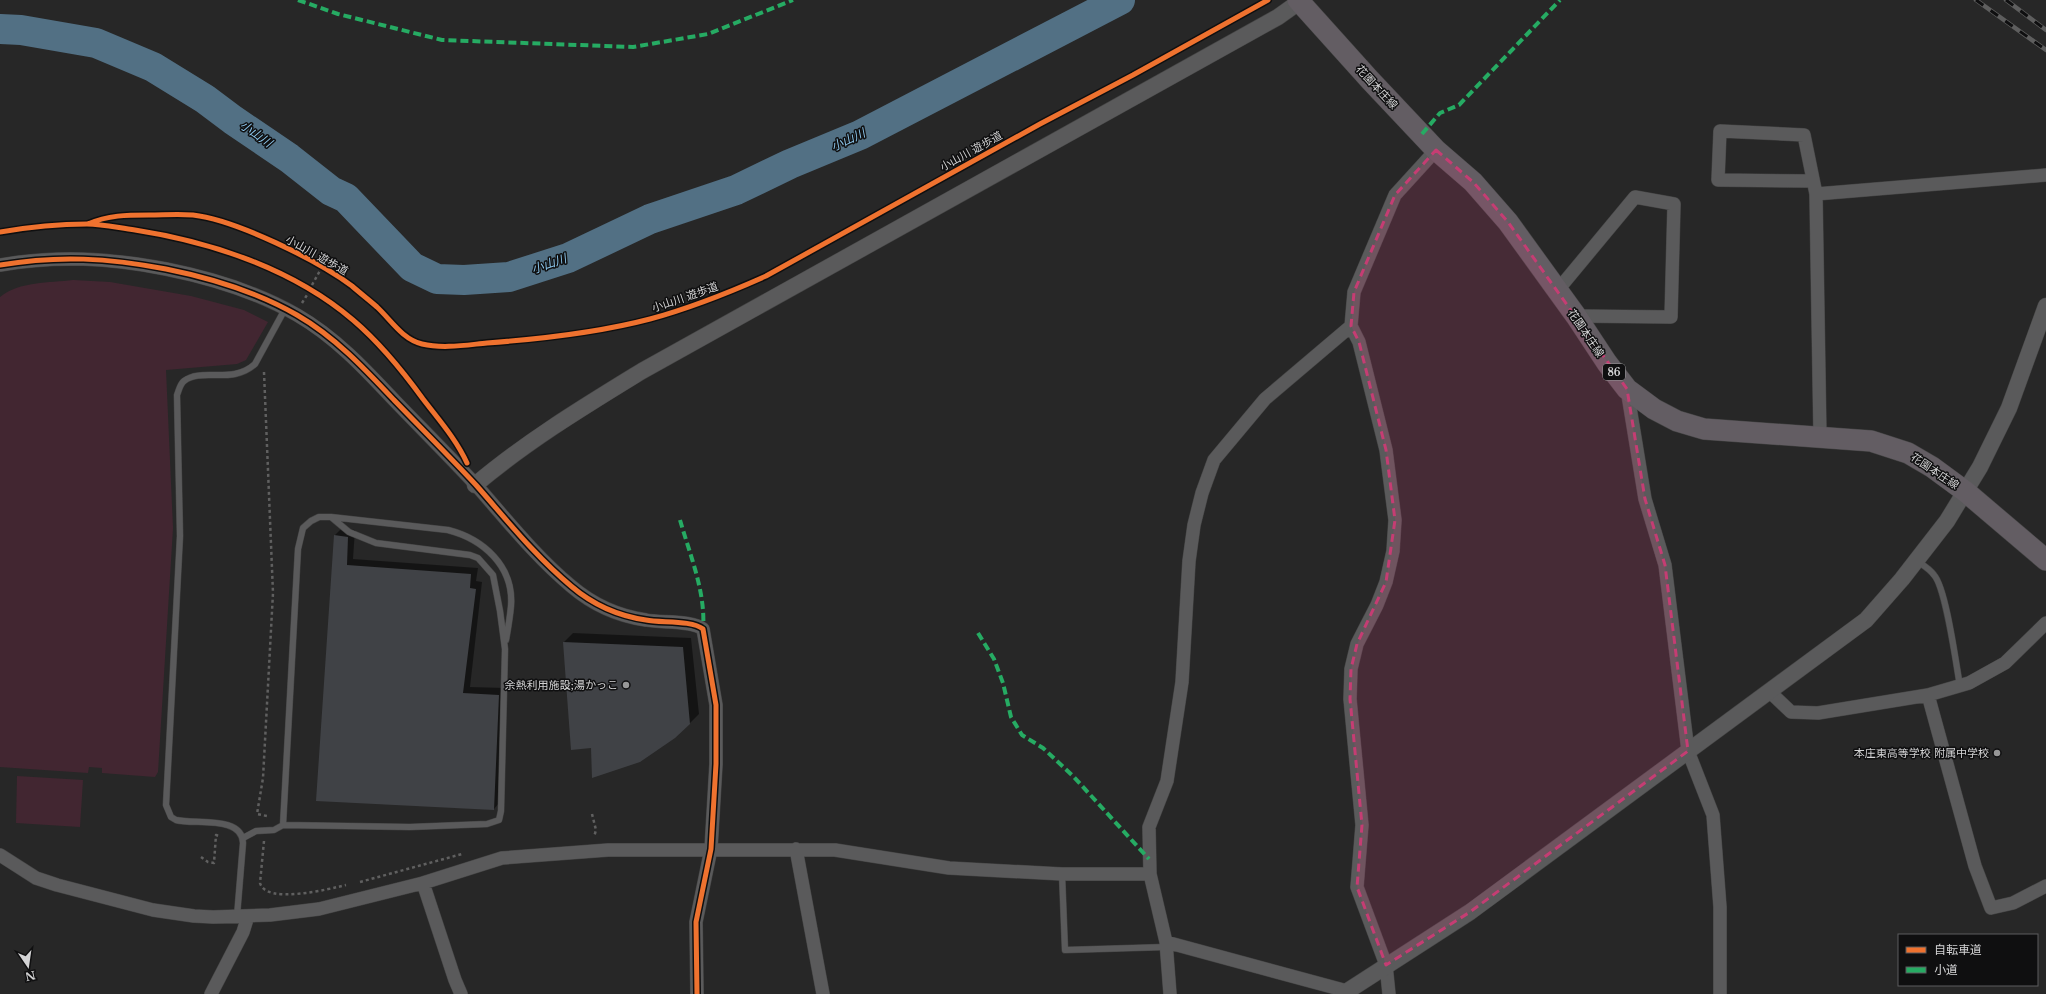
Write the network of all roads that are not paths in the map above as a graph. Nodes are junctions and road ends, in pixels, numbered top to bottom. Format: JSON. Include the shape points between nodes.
{"nodes":[{"id":1,"x":1299,"y":1,"type":"edge"},
{"id":2,"x":1436,"y":150,"type":"junction"},
{"id":3,"x":2046,"y":176,"type":"edge"},
{"id":4,"x":1813,"y":181,"type":"junction"},
{"id":5,"x":1816,"y":194,"type":"junction"},
{"id":6,"x":0,"y":265,"type":"edge"},
{"id":7,"x":1557,"y":291,"type":"junction"},
{"id":8,"x":2046,"y":306,"type":"edge"},
{"id":9,"x":285,"y":309,"type":"junction"},
{"id":10,"x":1576,"y":316,"type":"junction"},
{"id":11,"x":1351,"y":326,"type":"junction"},
{"id":12,"x":1627,"y":389,"type":"junction"},
{"id":13,"x":1820,"y":437,"type":"junction"},
{"id":14,"x":475,"y":485,"type":"junction"},
{"id":15,"x":1966,"y":492,"type":"junction"},
{"id":16,"x":331,"y":517,"type":"junction"},
{"id":17,"x":1916,"y":560,"type":"junction"},
{"id":18,"x":2046,"y":560,"type":"edge"},
{"id":19,"x":2046,"y":623,"type":"edge"},
{"id":20,"x":505,"y":649,"type":"junction"},
{"id":21,"x":1960,"y":686,"type":"junction"},
{"id":22,"x":1770,"y":692,"type":"junction"},
{"id":23,"x":1928,"y":695,"type":"junction"},
{"id":24,"x":1688,"y":752,"type":"junction"},
{"id":25,"x":283,"y":825,"type":"junction"},
{"id":26,"x":243,"y":838,"type":"junction"},
{"id":27,"x":711,"y":849,"type":"junction"},
{"id":28,"x":796,"y":849,"type":"junction"},
{"id":29,"x":0,"y":855,"type":"edge"},
{"id":30,"x":1062,"y":874,"type":"junction"},
{"id":31,"x":1150,"y":874,"type":"junction"},
{"id":32,"x":423,"y":883,"type":"junction"},
{"id":33,"x":2046,"y":886,"type":"edge"},
{"id":34,"x":242,"y":916,"type":"junction"},
{"id":35,"x":1166,"y":945,"type":"junction"},
{"id":36,"x":1386,"y":965,"type":"junction"},
{"id":37,"x":1345,"y":992,"type":"edge"},
{"id":38,"x":211,"y":994,"type":"edge"},
{"id":39,"x":461,"y":994,"type":"edge"},
{"id":40,"x":697,"y":994,"type":"edge"},
{"id":41,"x":823,"y":994,"type":"edge"},
{"id":42,"x":1170,"y":994,"type":"edge"},
{"id":43,"x":1389,"y":994,"type":"edge"},
{"id":44,"x":1720,"y":994,"type":"edge"}],
"edges":[{"from":1,"to":2,"type":"main road","name":"花園本庄線","number":"86"},
{"from":1,"to":14,"type":"street","via":[[1271,21],[649,367],[574,412],[508,458]]},
{"from":2,"to":7,"type":"main road","name":"花園本庄線","number":"86","via":[[1473,182],[1508,222]]},
{"from":2,"to":11,"type":"street","via":[[1395,195],[1354,292]]},
{"from":3,"to":5,"type":"street"},
{"from":4,"to":4,"type":"street","via":[[1804,135],[1720,131],[1718,180]]},
{"from":4,"to":5,"type":"street"},
{"from":5,"to":13,"type":"street"},
{"from":6,"to":9,"type":"street","via":[[66,258],[118,261],[209,279],[258,295]]},
{"from":7,"to":10,"type":"main road","name":"花園本庄線","number":"86"},
{"from":7,"to":10,"type":"street","via":[[1635,197],[1674,204],[1671,316]]},
{"from":8,"to":15,"type":"street","via":[[2009,408]]},
{"from":9,"to":14,"type":"street","via":[[350,353]]},
{"from":9,"to":26,"type":"lane","via":[[255,364],[248,370],[231,375],[195,376],[184,380],[177,395],[180,536],[166,805],[171,817],[176,820],[228,825],[239,831]]},
{"from":10,"to":12,"type":"main road","name":"花園本庄線","number":"86"},
{"from":11,"to":31,"type":"street","via":[[1265,399],[1214,460],[1194,525],[1189,562],[1182,682],[1167,781],[1149,828]]},
{"from":11,"to":36,"type":"street","via":[[1359,342],[1386,450],[1395,520],[1393,551],[1386,582],[1378,605],[1356,644],[1351,669],[1350,699],[1362,825],[1357,887]]},
{"from":12,"to":13,"type":"main road","name":"花園本庄線","number":"86","via":[[1660,412],[1704,429]]},
{"from":12,"to":24,"type":"street","via":[[1645,499],[1665,565]]},
{"from":13,"to":15,"type":"main road","name":"花園本庄線","number":"86","via":[[1871,441],[1908,453]]},
{"from":14,"to":27,"type":"street","via":[[528,544],[571,586],[598,605],[625,616],[696,625],[703,629],[716,705],[716,764]]},
{"from":15,"to":17,"type":"street"},
{"from":15,"to":18,"type":"main road","name":"花園本庄線","number":"86"},
{"from":16,"to":20,"type":"lane","via":[[349,532],[376,544],[478,558],[490,569],[496,582]]},
{"from":16,"to":20,"type":"lane","via":[[448,530],[479,542],[500,562],[508,586],[511,605]]},
{"from":16,"to":25,"type":"lane","via":[[319,517],[303,528],[298,549]]},
{"from":17,"to":21,"type":"lane","via":[[1935,575],[1940,586]]},
{"from":17,"to":22,"type":"street","via":[[1866,620]]},
{"from":19,"to":21,"type":"street","via":[[2005,663]]},
{"from":20,"to":25,"type":"lane","via":[[499,820],[487,824],[410,827]]},
{"from":21,"to":23,"type":"street"},
{"from":22,"to":23,"type":"street","via":[[1791,712],[1818,713]]},
{"from":22,"to":24,"type":"street"},
{"from":23,"to":33,"type":"street","via":[[1975,866],[1991,908],[2013,903]]},
{"from":24,"to":36,"type":"street","via":[[1470,912]]},
{"from":24,"to":44,"type":"street","via":[[1712,815],[1720,907]]},
{"from":25,"to":26,"type":"lane","via":[[274,830],[256,831]]},
{"from":26,"to":34,"type":"lane"},
{"from":27,"to":28,"type":"street"},
{"from":27,"to":32,"type":"street","via":[[608,850],[502,858]]},
{"from":27,"to":40,"type":"street","via":[[696,922]]},
{"from":28,"to":30,"type":"street","via":[[858,852],[948,868]]},
{"from":28,"to":41,"type":"street"},
{"from":29,"to":34,"type":"street","via":[[36,878],[95,896],[194,916]]},
{"from":30,"to":31,"type":"street"},
{"from":30,"to":35,"type":"lane","via":[[1065,950]]},
{"from":31,"to":35,"type":"street"},
{"from":32,"to":34,"type":"street","via":[[320,909]]},
{"from":32,"to":39,"type":"street"},
{"from":34,"to":38,"type":"street","via":[[243,932]]},
{"from":35,"to":37,"type":"street"},
{"from":35,"to":42,"type":"street"},
{"from":36,"to":37,"type":"street"},
{"from":36,"to":43,"type":"street"}]}
